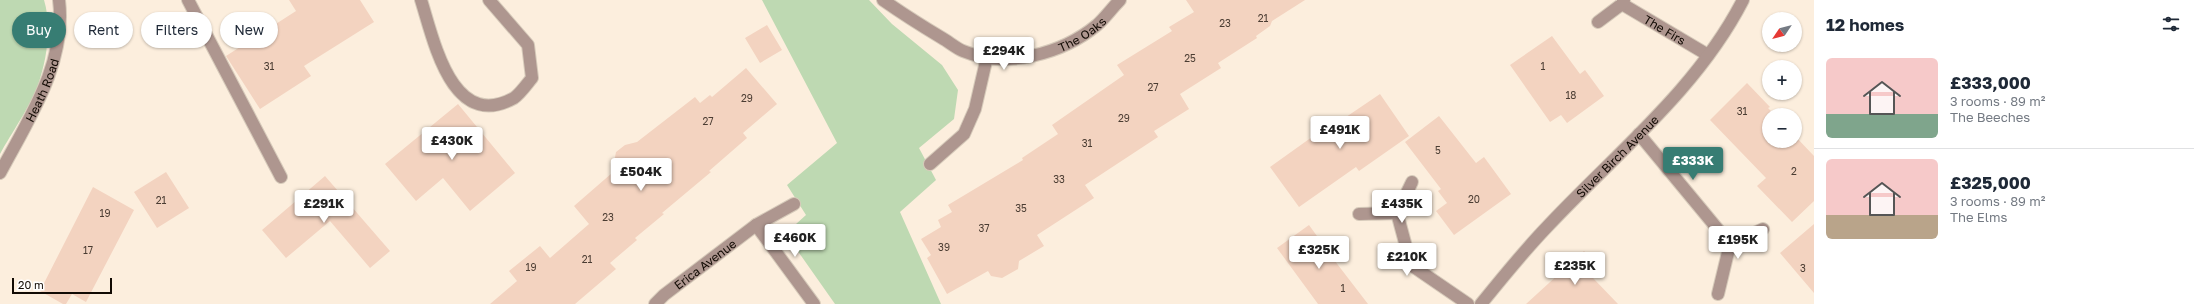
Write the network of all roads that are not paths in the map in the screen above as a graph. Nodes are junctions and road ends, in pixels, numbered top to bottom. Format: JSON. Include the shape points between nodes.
{"nodes":[{"id":1,"x":58,"y":0,"type":"edge"},
{"id":2,"x":188,"y":0,"type":"edge"},
{"id":3,"x":421,"y":0,"type":"edge"},
{"id":4,"x":489,"y":0,"type":"edge"},
{"id":5,"x":884,"y":0,"type":"edge"},
{"id":6,"x":1120,"y":0,"type":"edge"},
{"id":7,"x":1743,"y":0,"type":"edge"},
{"id":8,"x":1623,"y":2,"type":"edge"},
{"id":9,"x":1598,"y":22,"type":"dead end"},
{"id":10,"x":1708,"y":55,"type":"junction"},
{"id":11,"x":987,"y":58,"type":"junction"},
{"id":12,"x":1639,"y":134,"type":"junction"},
{"id":13,"x":930,"y":164,"type":"dead end"},
{"id":14,"x":0,"y":173,"type":"edge"},
{"id":15,"x":281,"y":177,"type":"dead end"},
{"id":16,"x":1412,"y":182,"type":"dead end"},
{"id":17,"x":794,"y":204,"type":"dead end"},
{"id":18,"x":1397,"y":213,"type":"junction"},
{"id":19,"x":1359,"y":214,"type":"dead end"},
{"id":20,"x":756,"y":226,"type":"junction"},
{"id":21,"x":1763,"y":229,"type":"dead end"},
{"id":22,"x":1730,"y":244,"type":"junction"},
{"id":23,"x":1718,"y":294,"type":"dead end"},
{"id":24,"x":655,"y":304,"type":"edge"},
{"id":25,"x":814,"y":304,"type":"edge"},
{"id":26,"x":1468,"y":304,"type":"edge"},
{"id":27,"x":1481,"y":304,"type":"edge"}],
"edges":[{"from":1,"to":14,"type":"street","name":"Heath Road","via":[[60,12],[56,52],[47,84]]},
{"from":2,"to":15,"type":"street"},
{"from":3,"to":4,"type":"street","via":[[448,79],[470,102],[491,105],[514,98],[532,78],[528,45]]},
{"from":5,"to":11,"type":"street","name":"The Oaks","via":[[915,23],[962,51]]},
{"from":6,"to":11,"type":"street","name":"The Oaks","via":[[1097,24],[1074,41],[1011,60]]},
{"from":7,"to":10,"type":"street","name":"Silver Birch Avenue"},
{"from":8,"to":9,"type":"street","name":"The Firs"},
{"from":8,"to":10,"type":"street","name":"The Firs"},
{"from":10,"to":12,"type":"street","name":"Silver Birch Avenue"},
{"from":11,"to":13,"type":"street","via":[[975,109],[964,134]]},
{"from":12,"to":22,"type":"street"},
{"from":12,"to":27,"type":"street","name":"Silver Birch Avenue","via":[[1545,228]]},
{"from":16,"to":18,"type":"street"},
{"from":17,"to":20,"type":"street","name":"Erica Avenue"},
{"from":18,"to":19,"type":"street"},
{"from":18,"to":26,"type":"street","via":[[1411,265]]},
{"from":20,"to":24,"type":"street","name":"Erica Avenue"},
{"from":20,"to":25,"type":"street"},
{"from":21,"to":22,"type":"street"},
{"from":22,"to":23,"type":"street"}]}
